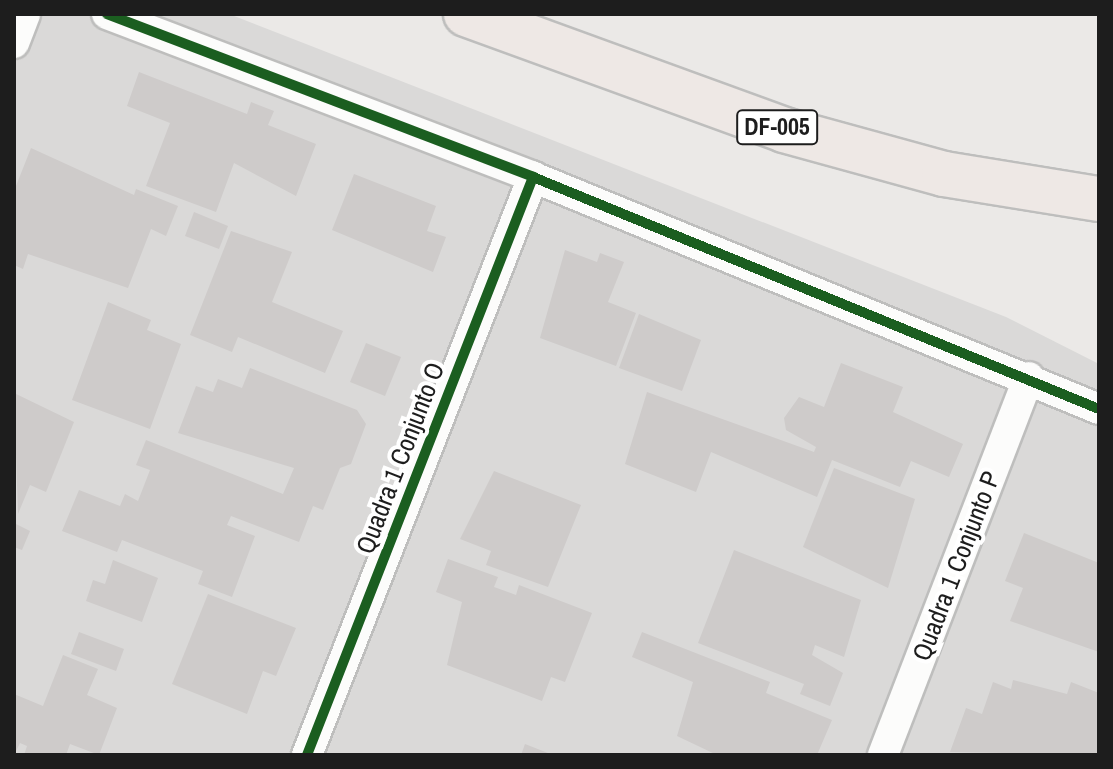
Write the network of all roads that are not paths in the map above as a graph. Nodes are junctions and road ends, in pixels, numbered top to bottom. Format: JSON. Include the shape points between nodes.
{"nodes":[{"id":1,"x":25,"y":14,"type":"edge"},
{"id":2,"x":107,"y":14,"type":"edge"},
{"id":3,"x":466,"y":14,"type":"edge"},
{"id":4,"x":14,"y":43,"type":"edge"},
{"id":5,"x":533,"y":177,"type":"junction"},
{"id":6,"x":1099,"y":199,"type":"edge"},
{"id":7,"x":1029,"y":377,"type":"junction"},
{"id":8,"x":1099,"y":409,"type":"edge"},
{"id":9,"x":307,"y":755,"type":"edge"},
{"id":10,"x":883,"y":755,"type":"edge"}],
"edges":[{"from":1,"to":4,"type":"street"},
{"from":2,"to":5,"type":"street"},
{"from":3,"to":6,"type":"main road","number":"DF-005","via":[[784,130],[944,174]]},
{"from":5,"to":7,"type":"street"},
{"from":5,"to":9,"type":"street","name":"Quadra 1 Conjunto O"},
{"from":7,"to":8,"type":"street"},
{"from":7,"to":10,"type":"street","name":"Quadra 1 Conjunto P"}]}
